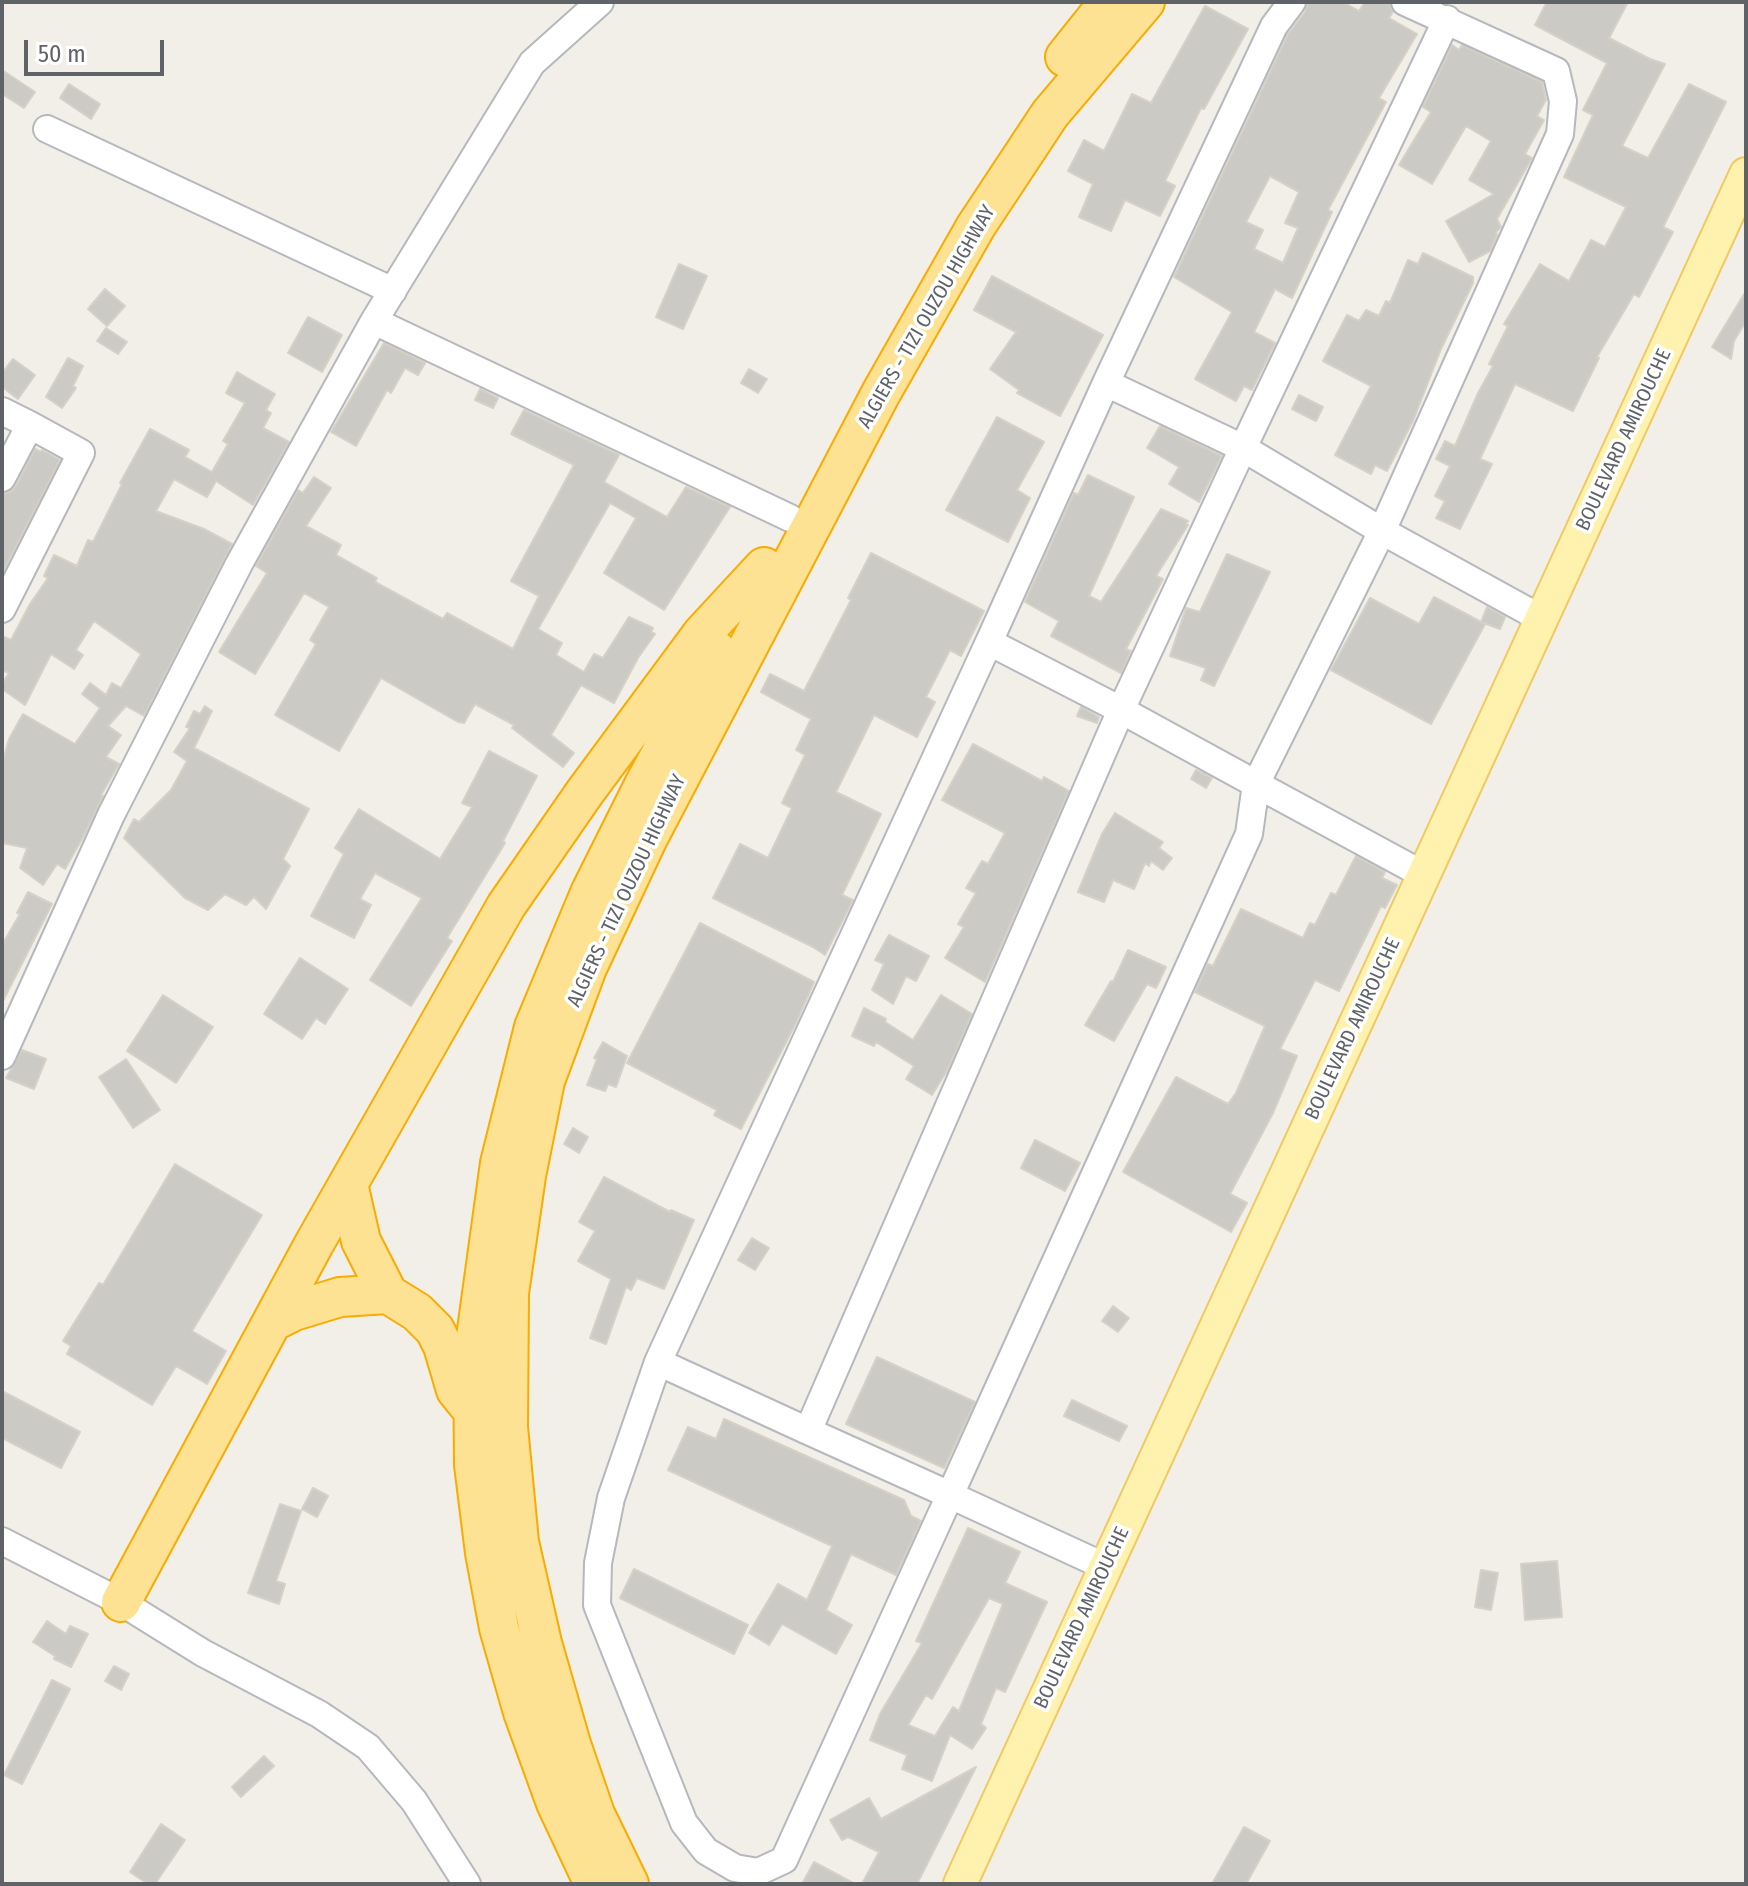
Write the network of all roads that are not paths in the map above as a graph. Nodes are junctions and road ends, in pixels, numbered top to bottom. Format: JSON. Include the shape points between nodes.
{"nodes":[{"id":1,"x":1109,"y":2,"type":"edge"},
{"id":2,"x":1145,"y":2,"type":"edge"},
{"id":3,"x":1292,"y":2,"type":"edge"},
{"id":4,"x":1405,"y":2,"type":"edge"},
{"id":5,"x":598,"y":3,"type":"edge"},
{"id":6,"x":1447,"y":19,"type":"junction"},
{"id":7,"x":47,"y":129,"type":"dead end"},
{"id":8,"x":1746,"y":174,"type":"edge"},
{"id":9,"x":393,"y":291,"type":"junction"},
{"id":10,"x":374,"y":321,"type":"junction"},
{"id":11,"x":1106,"y":383,"type":"junction"},
{"id":12,"x":2,"y":411,"type":"edge"},
{"id":13,"x":30,"y":425,"type":"junction"},
{"id":14,"x":1243,"y":448,"type":"junction"},
{"id":15,"x":2,"y":478,"type":"edge"},
{"id":16,"x":790,"y":518,"type":"junction"},
{"id":17,"x":1382,"y":531,"type":"junction"},
{"id":18,"x":764,"y":567,"type":"junction"},
{"id":19,"x":4,"y":599,"type":"edge"},
{"id":20,"x":1542,"y":619,"type":"junction"},
{"id":21,"x":989,"y":642,"type":"junction"},
{"id":22,"x":1121,"y":710,"type":"junction"},
{"id":23,"x":1256,"y":784,"type":"junction"},
{"id":24,"x":1424,"y":875,"type":"junction"},
{"id":25,"x":2,"y":1056,"type":"edge"},
{"id":26,"x":348,"y":1184,"type":"junction"},
{"id":27,"x":388,"y":1294,"type":"junction"},
{"id":28,"x":272,"y":1322,"type":"junction"},
{"id":29,"x":658,"y":1362,"type":"junction"},
{"id":30,"x":472,"y":1409,"type":"junction"},
{"id":31,"x":808,"y":1431,"type":"junction"},
{"id":32,"x":950,"y":1495,"type":"junction"},
{"id":33,"x":2,"y":1541,"type":"edge"},
{"id":34,"x":1106,"y":1567,"type":"junction"},
{"id":35,"x":121,"y":1602,"type":"junction"},
{"id":36,"x":467,"y":1884,"type":"edge"},
{"id":37,"x":594,"y":1884,"type":"edge"},
{"id":38,"x":629,"y":1884,"type":"edge"},
{"id":39,"x":960,"y":1884,"type":"edge"}],
"edges":[{"from":1,"to":16,"type":"highway","name":"ALGIERS - TIZI OUZOU HIGHWAY","via":[[1039,91],[959,209]]},
{"from":2,"to":38,"type":"highway","name":"ALGIERS - TIZI OUZOU HIGHWAY","via":[[1050,114],[976,226],[881,393],[647,840],[587,968],[545,1081],[509,1293],[508,1427],[519,1542],[571,1744],[595,1814]]},
{"from":3,"to":11,"type":"street","via":[[1274,26]]},
{"from":4,"to":6,"type":"street"},
{"from":5,"to":9,"type":"street","via":[[532,63]]},
{"from":6,"to":14,"type":"street"},
{"from":6,"to":17,"type":"street","via":[[1556,71],[1563,101],[1560,134]]},
{"from":7,"to":9,"type":"street"},
{"from":8,"to":20,"type":"main road","name":"BOULEVARD AMIROUCHE"},
{"from":9,"to":10,"type":"street"},
{"from":10,"to":16,"type":"street"},
{"from":10,"to":25,"type":"street","via":[[239,564],[111,815]]},
{"from":11,"to":14,"type":"street"},
{"from":11,"to":21,"type":"street"},
{"from":12,"to":13,"type":"street"},
{"from":13,"to":15,"type":"street"},
{"from":13,"to":19,"type":"street","via":[[81,453]]},
{"from":14,"to":17,"type":"street"},
{"from":14,"to":22,"type":"street"},
{"from":16,"to":18,"type":"highway","name":"ALGIERS - TIZI OUZOU HIGHWAY"},
{"from":17,"to":20,"type":"street"},
{"from":17,"to":23,"type":"street"},
{"from":18,"to":26,"type":"highway","via":[[702,634],[506,906]]},
{"from":18,"to":30,"type":"highway","name":"ALGIERS - TIZI OUZOU HIGHWAY","via":[[639,793],[534,1027],[500,1163],[473,1359]]},
{"from":20,"to":24,"type":"main road","name":"BOULEVARD AMIROUCHE"},
{"from":21,"to":22,"type":"street"},
{"from":21,"to":29,"type":"street"},
{"from":22,"to":23,"type":"street"},
{"from":22,"to":31,"type":"street"},
{"from":23,"to":24,"type":"street"},
{"from":23,"to":32,"type":"street","via":[[1249,834]]},
{"from":24,"to":34,"type":"main road","name":"BOULEVARD AMIROUCHE"},
{"from":26,"to":27,"type":"highway","via":[[361,1241]]},
{"from":26,"to":28,"type":"highway"},
{"from":27,"to":28,"type":"highway","via":[[340,1297]]},
{"from":27,"to":30,"type":"highway","via":[[435,1330],[456,1390]]},
{"from":28,"to":35,"type":"highway"},
{"from":29,"to":31,"type":"street"},
{"from":29,"to":32,"type":"street","via":[[611,1498],[598,1563],[597,1605],[684,1823],[706,1851],[735,1868],[758,1872],[784,1860]]},
{"from":30,"to":37,"type":"highway","name":"ALGIERS - TIZI OUZOU HIGHWAY","via":[[474,1465],[499,1628],[556,1803]]},
{"from":31,"to":32,"type":"street"},
{"from":32,"to":34,"type":"street"},
{"from":33,"to":35,"type":"street"},
{"from":34,"to":39,"type":"main road","name":"BOULEVARD AMIROUCHE"},
{"from":35,"to":36,"type":"street","via":[[368,1747],[414,1801]]}]}
